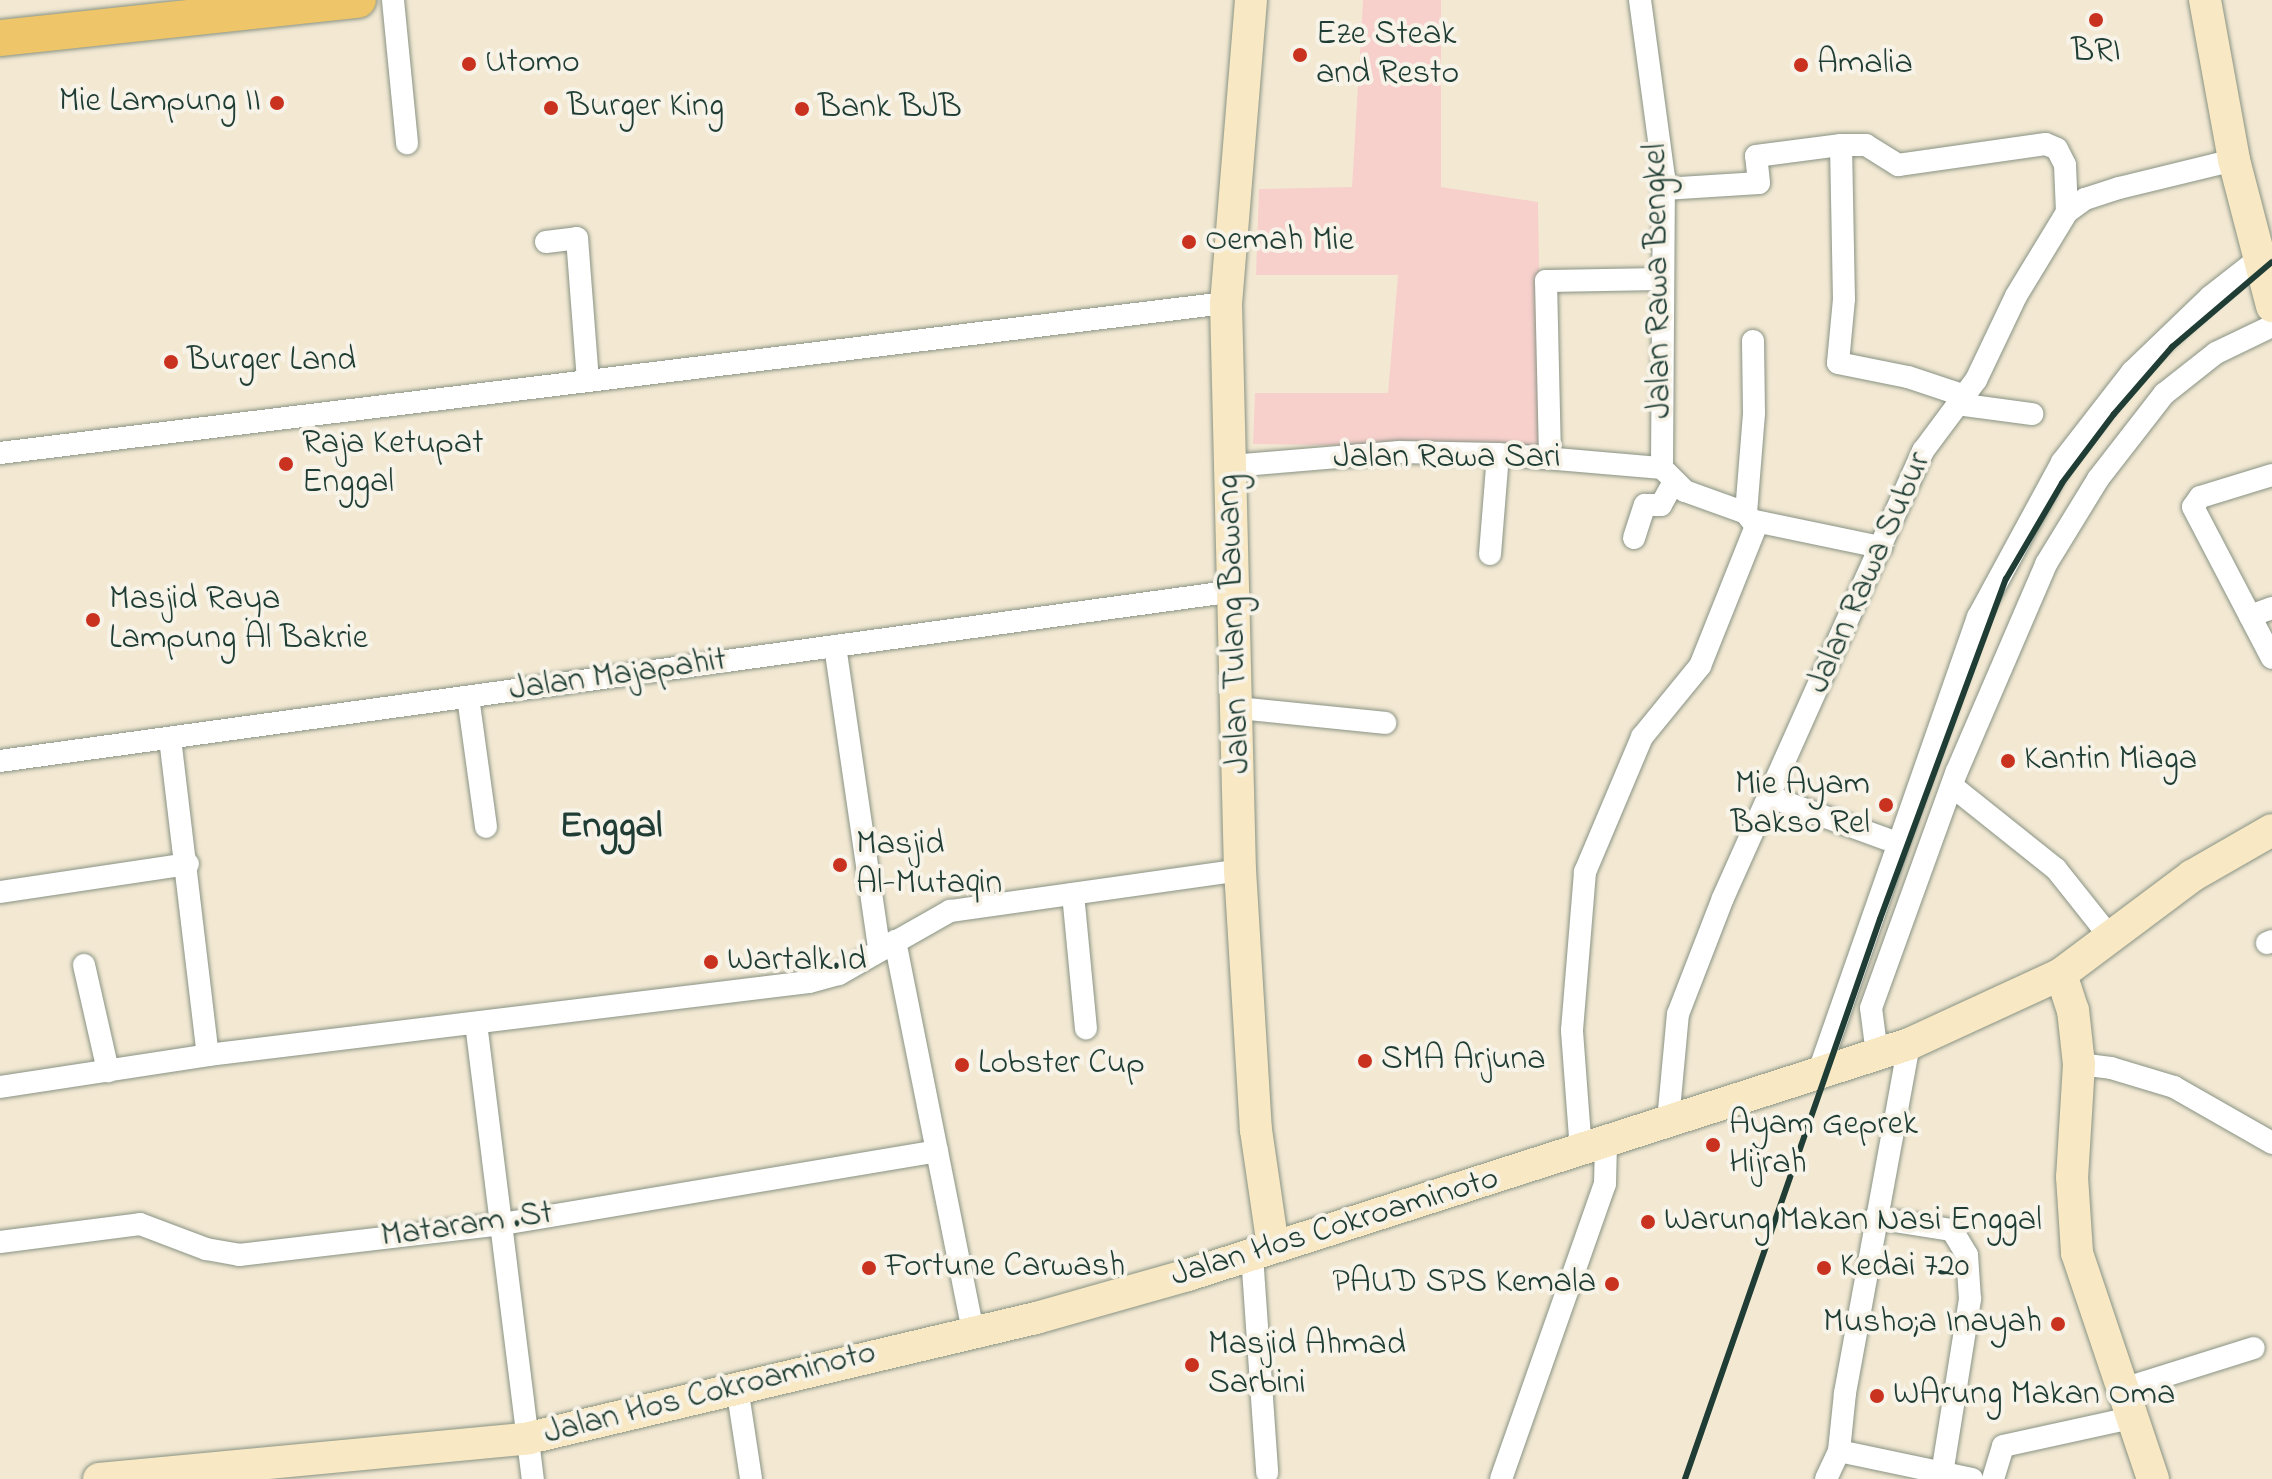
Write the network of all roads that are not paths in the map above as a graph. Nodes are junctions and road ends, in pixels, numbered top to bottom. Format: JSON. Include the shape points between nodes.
{"nodes":[{"id":1,"x":358,"y":0,"type":"edge"},
{"id":2,"x":393,"y":0,"type":"edge"},
{"id":3,"x":1251,"y":0,"type":"edge"},
{"id":4,"x":1640,"y":0,"type":"edge"},
{"id":5,"x":2205,"y":0,"type":"edge"},
{"id":6,"x":232,"y":7,"type":"edge"},
{"id":7,"x":0,"y":37,"type":"edge"},
{"id":8,"x":407,"y":143,"type":"dead end"},
{"id":9,"x":1841,"y":145,"type":"junction"},
{"id":10,"x":2234,"y":160,"type":"junction"},
{"id":11,"x":1664,"y":189,"type":"junction"},
{"id":12,"x":2067,"y":212,"type":"junction"},
{"id":13,"x":546,"y":242,"type":"dead end"},
{"id":14,"x":2261,"y":257,"type":"junction"},
{"id":15,"x":1663,"y":279,"type":"junction"},
{"id":16,"x":2271,"y":295,"type":"edge"},
{"id":17,"x":1226,"y":303,"type":"junction"},
{"id":18,"x":2272,"y":326,"type":"edge"},
{"id":19,"x":1753,"y":341,"type":"dead end"},
{"id":20,"x":588,"y":381,"type":"junction"},
{"id":21,"x":1961,"y":400,"type":"junction"},
{"id":22,"x":2032,"y":414,"type":"dead end"},
{"id":23,"x":0,"y":453,"type":"edge"},
{"id":24,"x":1498,"y":454,"type":"junction"},
{"id":25,"x":1550,"y":457,"type":"junction"},
{"id":26,"x":1231,"y":466,"type":"junction"},
{"id":27,"x":1668,"y":475,"type":"junction"},
{"id":28,"x":2272,"y":475,"type":"edge"},
{"id":29,"x":1750,"y":517,"type":"junction"},
{"id":30,"x":1634,"y":538,"type":"dead end"},
{"id":31,"x":1881,"y":547,"type":"junction"},
{"id":32,"x":1490,"y":554,"type":"dead end"},
{"id":33,"x":1235,"y":591,"type":"junction"},
{"id":34,"x":2272,"y":608,"type":"edge"},
{"id":35,"x":2250,"y":616,"type":"junction"},
{"id":36,"x":835,"y":646,"type":"junction"},
{"id":37,"x":2272,"y":658,"type":"edge"},
{"id":38,"x":468,"y":697,"type":"junction"},
{"id":39,"x":1238,"y":708,"type":"junction"},
{"id":40,"x":1385,"y":723,"type":"dead end"},
{"id":41,"x":170,"y":738,"type":"junction"},
{"id":42,"x":0,"y":761,"type":"edge"},
{"id":43,"x":1952,"y":786,"type":"junction"},
{"id":44,"x":1768,"y":796,"type":"junction"},
{"id":45,"x":486,"y":827,"type":"dead end"},
{"id":46,"x":2272,"y":830,"type":"edge"},
{"id":47,"x":1886,"y":839,"type":"dead end"},
{"id":48,"x":188,"y":864,"type":"junction"},
{"id":49,"x":1240,"y":870,"type":"junction"},
{"id":50,"x":0,"y":892,"type":"edge"},
{"id":51,"x":1073,"y":894,"type":"junction"},
{"id":52,"x":2110,"y":937,"type":"junction"},
{"id":53,"x":887,"y":945,"type":"junction"},
{"id":54,"x":84,"y":965,"type":"dead end"},
{"id":55,"x":2061,"y":974,"type":"junction"},
{"id":56,"x":476,"y":1023,"type":"junction"},
{"id":57,"x":1086,"y":1028,"type":"dead end"},
{"id":58,"x":1909,"y":1044,"type":"junction"},
{"id":59,"x":1877,"y":1054,"type":"junction"},
{"id":60,"x":208,"y":1055,"type":"junction"},
{"id":61,"x":2079,"y":1064,"type":"junction"},
{"id":62,"x":108,"y":1071,"type":"junction"},
{"id":63,"x":1819,"y":1071,"type":"junction"},
{"id":64,"x":0,"y":1087,"type":"edge"},
{"id":65,"x":1668,"y":1121,"type":"junction"},
{"id":66,"x":2272,"y":1143,"type":"edge"},
{"id":67,"x":1593,"y":1148,"type":"junction"},
{"id":68,"x":937,"y":1151,"type":"junction"},
{"id":69,"x":1875,"y":1218,"type":"junction"},
{"id":70,"x":502,"y":1224,"type":"junction"},
{"id":71,"x":0,"y":1242,"type":"edge"},
{"id":72,"x":1263,"y":1251,"type":"junction"},
{"id":73,"x":973,"y":1333,"type":"junction"},
{"id":74,"x":2254,"y":1348,"type":"dead end"},
{"id":75,"x":737,"y":1387,"type":"junction"},
{"id":76,"x":2126,"y":1404,"type":"junction"},
{"id":77,"x":529,"y":1438,"type":"junction"},
{"id":78,"x":1839,"y":1451,"type":"junction"},
{"id":79,"x":334,"y":1468,"type":"edge"},
{"id":80,"x":1267,"y":1472,"type":"dead end"},
{"id":81,"x":1942,"y":1473,"type":"junction"},
{"id":82,"x":158,"y":1477,"type":"edge"},
{"id":83,"x":99,"y":1479,"type":"edge"},
{"id":84,"x":533,"y":1479,"type":"edge"},
{"id":85,"x":751,"y":1479,"type":"edge"},
{"id":86,"x":1501,"y":1479,"type":"edge"},
{"id":87,"x":1826,"y":1479,"type":"edge"},
{"id":88,"x":1972,"y":1479,"type":"edge"},
{"id":89,"x":1993,"y":1479,"type":"edge"},
{"id":90,"x":2153,"y":1479,"type":"edge"}],
"edges":[{"from":1,"to":6,"type":"main road"},
{"from":2,"to":8,"type":"street"},
{"from":3,"to":17,"type":"street","name":"Jalan Tulang Bawang"},
{"from":4,"to":11,"type":"street","name":"Jalan Rawa Bengkel"},
{"from":5,"to":10,"type":"street"},
{"from":6,"to":7,"type":"main road"},
{"from":9,"to":11,"type":"street","via":[[1756,156],[1759,183]]},
{"from":9,"to":12,"type":"street","via":[[1866,145],[1898,165],[2052,145],[2065,165]]},
{"from":9,"to":21,"type":"street","via":[[1844,299],[1838,363],[1908,377]]},
{"from":10,"to":12,"type":"street","via":[[2119,188],[2085,199]]},
{"from":10,"to":14,"type":"street"},
{"from":11,"to":15,"type":"street","name":"Jalan Rawa Bengkel"},
{"from":12,"to":21,"type":"street","name":"Jalan Rawa Subur"},
{"from":13,"to":20,"type":"street","via":[[577,238]]},
{"from":14,"to":16,"type":"street"},
{"from":14,"to":63,"type":"street","via":[[2210,297],[2132,372],[2054,476],[1978,617]]},
{"from":15,"to":25,"type":"street","via":[[1546,281]]},
{"from":15,"to":27,"type":"street","name":"Jalan Rawa Bengkel"},
{"from":17,"to":20,"type":"street"},
{"from":17,"to":26,"type":"street","name":"Jalan Tulang Bawang"},
{"from":18,"to":43,"type":"street","via":[[2216,353],[2164,394],[2098,479],[2046,564]]},
{"from":19,"to":29,"type":"street"},
{"from":20,"to":23,"type":"street"},
{"from":21,"to":22,"type":"street"},
{"from":21,"to":31,"type":"street","name":"Jalan Rawa Subur","via":[[1923,451]]},
{"from":24,"to":25,"type":"street","name":"Jalan Rawa Sari"},
{"from":24,"to":26,"type":"street","name":"Jalan Rawa Sari","via":[[1399,452]]},
{"from":24,"to":32,"type":"street"},
{"from":25,"to":27,"type":"street","name":"Jalan Rawa Sari"},
{"from":26,"to":33,"type":"street","name":"Jalan Tulang Bawang"},
{"from":27,"to":29,"type":"street","name":"Jalan Rawa Sari"},
{"from":27,"to":30,"type":"street","via":[[1661,505],[1645,505]]},
{"from":28,"to":35,"type":"street","via":[[2200,497],[2193,507]]},
{"from":29,"to":31,"type":"street","name":"Jalan Rawa Sari"},
{"from":29,"to":67,"type":"street","via":[[1700,666],[1642,737],[1585,872],[1572,1030]]},
{"from":31,"to":44,"type":"street","name":"Jalan Rawa Subur"},
{"from":33,"to":36,"type":"street","name":"Jalan Majapahit"},
{"from":33,"to":39,"type":"street","name":"Jalan Tulang Bawang"},
{"from":34,"to":35,"type":"street"},
{"from":35,"to":37,"type":"street"},
{"from":36,"to":38,"type":"street","name":"Jalan Majapahit"},
{"from":36,"to":53,"type":"street"},
{"from":38,"to":41,"type":"street","name":"Jalan Majapahit"},
{"from":38,"to":45,"type":"street"},
{"from":39,"to":40,"type":"street"},
{"from":39,"to":49,"type":"street","name":"Jalan Tulang Bawang"},
{"from":41,"to":42,"type":"street","name":"Jalan Majapahit"},
{"from":41,"to":48,"type":"street"},
{"from":43,"to":52,"type":"street","via":[[2056,869]]},
{"from":43,"to":59,"type":"street","via":[[1871,1008]]},
{"from":44,"to":47,"type":"street"},
{"from":44,"to":65,"type":"street","name":"Jalan Rawa Subur","via":[[1678,1014]]},
{"from":46,"to":52,"type":"street","name":"Jalan Hos Cokroaminoto","via":[[2192,876]]},
{"from":48,"to":50,"type":"street"},
{"from":48,"to":60,"type":"street"},
{"from":49,"to":51,"type":"street"},
{"from":49,"to":72,"type":"street","name":"Jalan Tulang Bawang"},
{"from":51,"to":53,"type":"street","via":[[950,911]]},
{"from":51,"to":57,"type":"street"},
{"from":52,"to":55,"type":"street","name":"Jalan Hos Cokroaminoto"},
{"from":53,"to":56,"type":"street","via":[[839,974],[809,982]]},
{"from":53,"to":68,"type":"street"},
{"from":54,"to":62,"type":"street"},
{"from":55,"to":58,"type":"street","name":"Jalan Hos Cokroaminoto"},
{"from":55,"to":61,"type":"street","via":[[2073,1010]]},
{"from":56,"to":60,"type":"street"},
{"from":56,"to":70,"type":"street"},
{"from":58,"to":59,"type":"street","name":"Jalan Hos Cokroaminoto"},
{"from":58,"to":69,"type":"street"},
{"from":59,"to":63,"type":"street","name":"Jalan Hos Cokroaminoto"},
{"from":60,"to":62,"type":"street"},
{"from":61,"to":66,"type":"street","via":[[2174,1087]]},
{"from":61,"to":76,"type":"street","via":[[2072,1177],[2077,1253]]},
{"from":62,"to":64,"type":"street"},
{"from":63,"to":65,"type":"street","name":"Jalan Hos Cokroaminoto"},
{"from":65,"to":67,"type":"street","name":"Jalan Hos Cokroaminoto"},
{"from":67,"to":72,"type":"street","name":"Jalan Hos Cokroaminoto"},
{"from":67,"to":86,"type":"street","via":[[1605,1184]]},
{"from":68,"to":70,"type":"street","name":"Mataram .St"},
{"from":68,"to":73,"type":"street"},
{"from":69,"to":78,"type":"street"},
{"from":69,"to":81,"type":"street","via":[[1952,1230],[1967,1255],[1970,1299]]},
{"from":70,"to":71,"type":"street","name":"Mataram .St","via":[[239,1255],[206,1249],[140,1224]]},
{"from":70,"to":77,"type":"street"},
{"from":72,"to":73,"type":"street","name":"Jalan Hos Cokroaminoto"},
{"from":72,"to":80,"type":"street"},
{"from":73,"to":75,"type":"street","name":"Jalan Hos Cokroaminoto"},
{"from":74,"to":76,"type":"street"},
{"from":75,"to":77,"type":"street","name":"Jalan Hos Cokroaminoto"},
{"from":75,"to":85,"type":"street"},
{"from":76,"to":89,"type":"street","via":[[2003,1446]]},
{"from":76,"to":90,"type":"street"},
{"from":77,"to":79,"type":"street","name":"Jalan Hos Cokroaminoto"},
{"from":77,"to":84,"type":"street"},
{"from":78,"to":81,"type":"street"},
{"from":78,"to":87,"type":"street"},
{"from":79,"to":82,"type":"street","name":"Jalan Hos Cokroaminoto"},
{"from":81,"to":88,"type":"street"},
{"from":82,"to":83,"type":"street","name":"Jalan Hos Cokroaminoto"}]}
